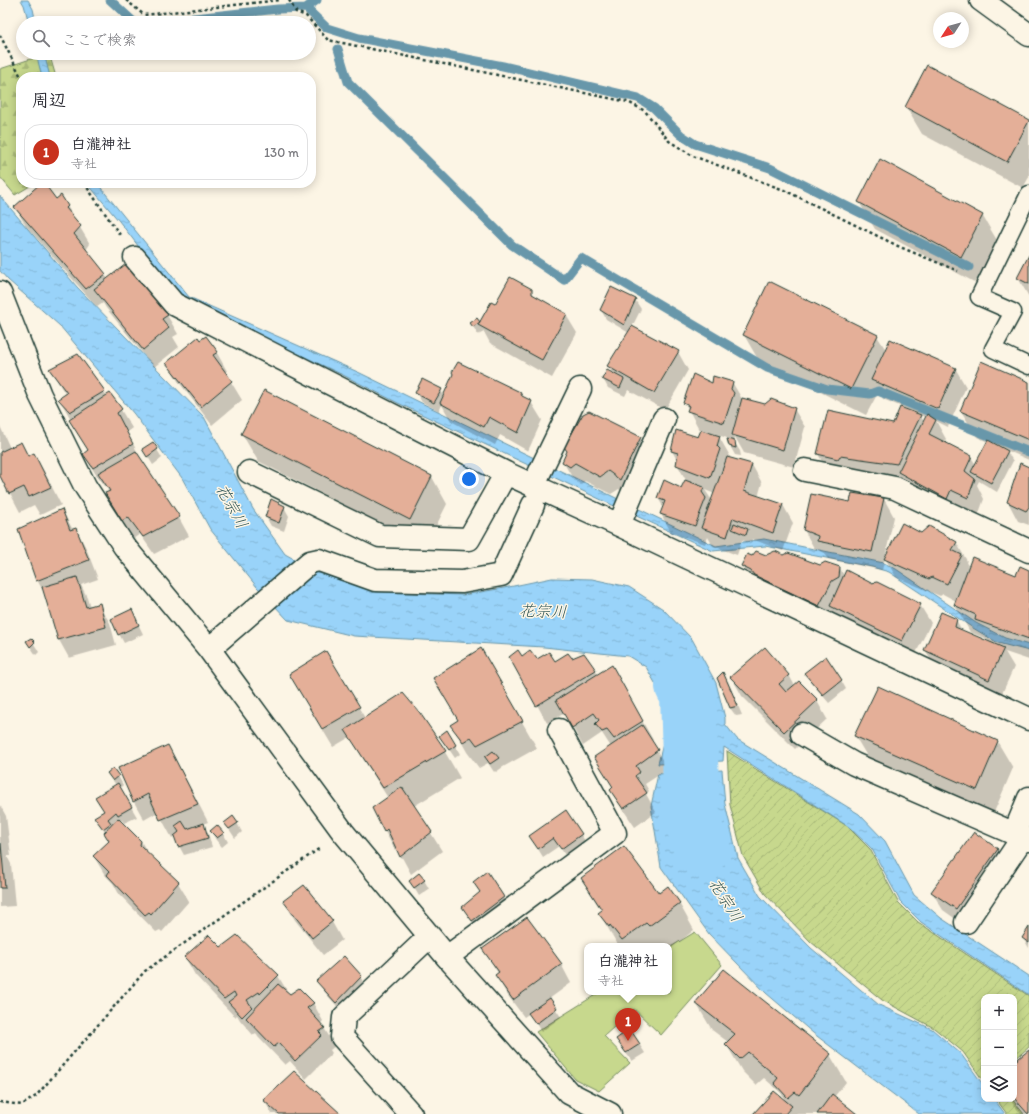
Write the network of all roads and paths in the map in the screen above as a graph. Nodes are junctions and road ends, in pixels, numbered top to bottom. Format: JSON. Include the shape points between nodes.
{"nodes":[{"id":1,"x":126,"y":0,"type":"edge"},
{"id":2,"x":280,"y":0,"type":"edge"},
{"id":3,"x":289,"y":0,"type":"edge"},
{"id":4,"x":981,"y":0,"type":"edge"},
{"id":5,"x":306,"y":16,"type":"edge"},
{"id":6,"x":316,"y":27,"type":"edge"},
{"id":7,"x":0,"y":35,"type":"edge"},
{"id":8,"x":1029,"y":35,"type":"edge"},
{"id":9,"x":18,"y":72,"type":"edge"},
{"id":10,"x":87,"y":188,"type":"edge"},
{"id":11,"x":1029,"y":194,"type":"edge"},
{"id":12,"x":135,"y":258,"type":"joint"},
{"id":13,"x":958,"y":271,"type":"dead end"},
{"id":14,"x":0,"y":293,"type":"edge"},
{"id":15,"x":10,"y":342,"type":"edge"},
{"id":16,"x":1029,"y":366,"type":"edge"},
{"id":17,"x":580,"y":389,"type":"dead end"},
{"id":18,"x":664,"y":419,"type":"dead end"},
{"id":19,"x":805,"y":470,"type":"dead end"},
{"id":20,"x":248,"y":472,"type":"dead end"},
{"id":21,"x":506,"y":473,"type":"junction"},
{"id":22,"x":533,"y":496,"type":"junction"},
{"id":23,"x":619,"y":525,"type":"junction"},
{"id":24,"x":1029,"y":551,"type":"edge"},
{"id":25,"x":209,"y":649,"type":"junction"},
{"id":26,"x":1029,"y":719,"type":"edge"},
{"id":27,"x":559,"y":730,"type":"dead end"},
{"id":28,"x":802,"y":734,"type":"dead end"},
{"id":29,"x":1029,"y":798,"type":"edge"},
{"id":30,"x":344,"y":832,"type":"junction"},
{"id":31,"x":1022,"y":837,"type":"edge"},
{"id":32,"x":966,"y":922,"type":"dead end"},
{"id":33,"x":429,"y":937,"type":"junction"},
{"id":34,"x":447,"y":957,"type":"junction"},
{"id":35,"x":0,"y":1102,"type":"edge"},
{"id":36,"x":411,"y":1114,"type":"edge"},
{"id":37,"x":610,"y":1114,"type":"edge"}],
"edges":[{"from":1,"to":2,"type":"path","via":[[144,15]]},
{"from":3,"to":5,"type":"path","via":[[296,12]]},
{"from":4,"to":8,"type":"street"},
{"from":6,"to":13,"type":"path","via":[[328,40],[628,102],[645,111],[669,142],[693,156],[784,190],[900,247]]},
{"from":7,"to":9,"type":"path"},
{"from":10,"to":12,"type":"path"},
{"from":11,"to":16,"type":"lane","via":[[979,297],[1013,312],[993,349]]},
{"from":12,"to":21,"type":"street","via":[[174,304]]},
{"from":14,"to":15,"type":"street"},
{"from":15,"to":25,"type":"street","via":[[40,395],[85,486],[124,546]]},
{"from":17,"to":22,"type":"street"},
{"from":18,"to":23,"type":"street"},
{"from":19,"to":24,"type":"street","via":[[895,488]]},
{"from":20,"to":21,"type":"street","via":[[380,536],[468,539]]},
{"from":21,"to":22,"type":"street"},
{"from":22,"to":23,"type":"street"},
{"from":22,"to":25,"type":"street","via":[[501,575],[462,582],[375,580],[319,560],[310,562]]},
{"from":23,"to":26,"type":"street"},
{"from":25,"to":30,"type":"street"},
{"from":27,"to":34,"type":"street","via":[[615,833]]},
{"from":28,"to":31,"type":"street","via":[[854,764]]},
{"from":29,"to":31,"type":"street"},
{"from":30,"to":33,"type":"street"},
{"from":30,"to":35,"type":"path","via":[[145,971],[36,1096],[22,1105]]},
{"from":31,"to":32,"type":"street"},
{"from":33,"to":34,"type":"street"},
{"from":33,"to":36,"type":"street","via":[[344,1017],[342,1037]]},
{"from":34,"to":37,"type":"street","via":[[569,1093]]}]}
